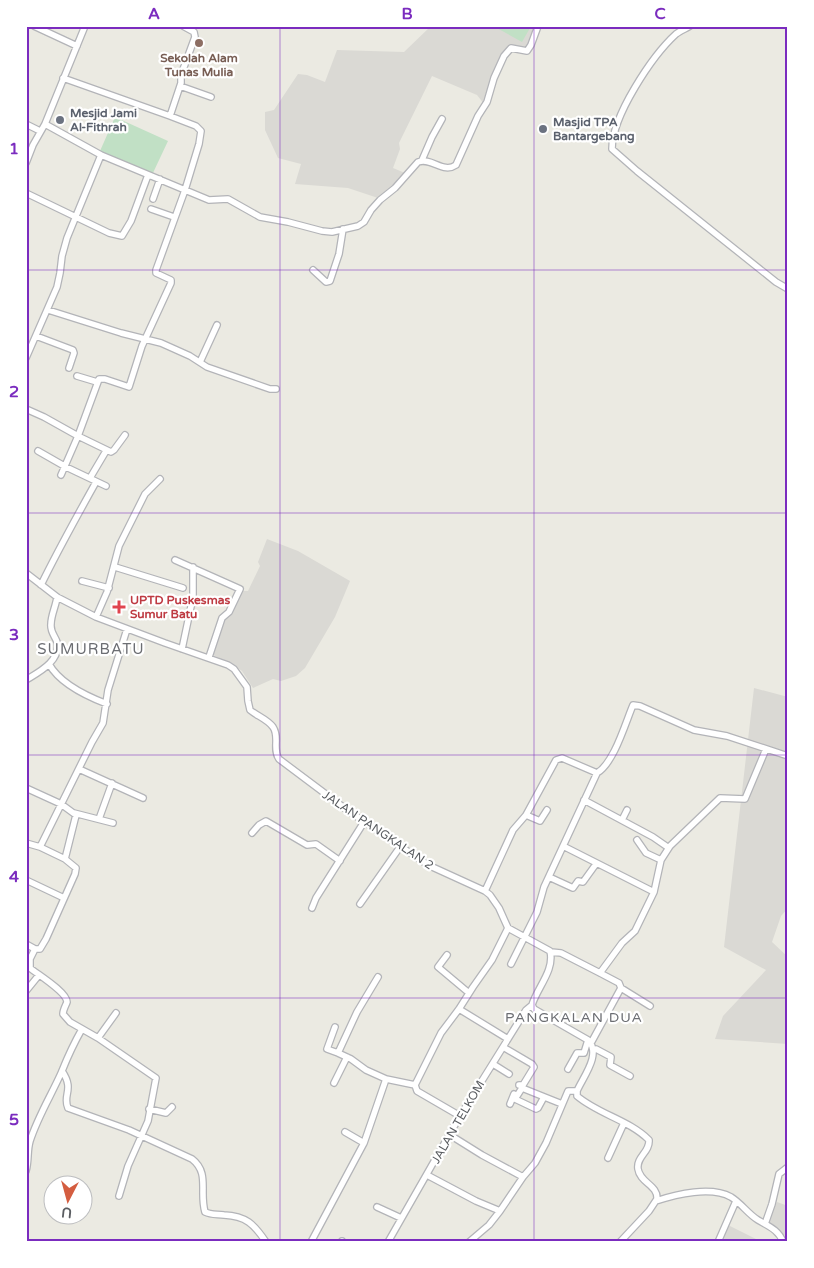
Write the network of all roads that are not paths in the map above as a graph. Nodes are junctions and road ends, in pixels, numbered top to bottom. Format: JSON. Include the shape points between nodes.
{"nodes":[{"id":1,"x":34,"y":26,"type":"edge"},
{"id":2,"x":85,"y":26,"type":"edge"},
{"id":3,"x":183,"y":26,"type":"edge"},
{"id":4,"x":538,"y":26,"type":"edge"},
{"id":5,"x":690,"y":26,"type":"edge"},
{"id":6,"x":77,"y":46,"type":"junction"},
{"id":7,"x":63,"y":78,"type":"junction"},
{"id":8,"x":180,"y":86,"type":"junction"},
{"id":9,"x":211,"y":97,"type":"dead end"},
{"id":10,"x":170,"y":116,"type":"junction"},
{"id":11,"x":442,"y":119,"type":"dead end"},
{"id":12,"x":26,"y":124,"type":"edge"},
{"id":13,"x":45,"y":124,"type":"junction"},
{"id":14,"x":40,"y":131,"type":"junction"},
{"id":15,"x":101,"y":155,"type":"junction"},
{"id":16,"x":422,"y":160,"type":"junction"},
{"id":17,"x":26,"y":163,"type":"edge"},
{"id":18,"x":148,"y":175,"type":"junction"},
{"id":19,"x":160,"y":179,"type":"junction"},
{"id":20,"x":185,"y":190,"type":"junction"},
{"id":21,"x":26,"y":193,"type":"edge"},
{"id":22,"x":153,"y":199,"type":"dead end"},
{"id":23,"x":151,"y":209,"type":"dead end"},
{"id":24,"x":75,"y":216,"type":"junction"},
{"id":25,"x":174,"y":217,"type":"junction"},
{"id":26,"x":343,"y":229,"type":"junction"},
{"id":27,"x":313,"y":270,"type":"dead end"},
{"id":28,"x":788,"y":290,"type":"edge"},
{"id":29,"x":48,"y":310,"type":"junction"},
{"id":30,"x":217,"y":325,"type":"dead end"},
{"id":31,"x":36,"y":336,"type":"junction"},
{"id":32,"x":146,"y":339,"type":"junction"},
{"id":33,"x":26,"y":358,"type":"edge"},
{"id":34,"x":200,"y":362,"type":"junction"},
{"id":35,"x":69,"y":368,"type":"dead end"},
{"id":36,"x":78,"y":376,"type":"dead end"},
{"id":37,"x":97,"y":382,"type":"junction"},
{"id":38,"x":276,"y":389,"type":"dead end"},
{"id":39,"x":26,"y":409,"type":"edge"},
{"id":40,"x":125,"y":435,"type":"dead end"},
{"id":41,"x":78,"y":436,"type":"junction"},
{"id":42,"x":38,"y":451,"type":"dead end"},
{"id":43,"x":106,"y":451,"type":"junction"},
{"id":44,"x":66,"y":467,"type":"junction"},
{"id":45,"x":62,"y":475,"type":"dead end"},
{"id":46,"x":90,"y":478,"type":"junction"},
{"id":47,"x":160,"y":479,"type":"dead end"},
{"id":48,"x":96,"y":482,"type":"junction"},
{"id":49,"x":106,"y":486,"type":"dead end"},
{"id":50,"x":176,"y":560,"type":"dead end"},
{"id":51,"x":115,"y":567,"type":"junction"},
{"id":52,"x":193,"y":567,"type":"junction"},
{"id":53,"x":26,"y":573,"type":"edge"},
{"id":54,"x":82,"y":581,"type":"dead end"},
{"id":55,"x":41,"y":585,"type":"junction"},
{"id":56,"x":109,"y":588,"type":"junction"},
{"id":57,"x":184,"y":588,"type":"dead end"},
{"id":58,"x":57,"y":597,"type":"junction"},
{"id":59,"x":96,"y":617,"type":"junction"},
{"id":60,"x":128,"y":629,"type":"junction"},
{"id":61,"x":182,"y":649,"type":"junction"},
{"id":62,"x":209,"y":657,"type":"junction"},
{"id":63,"x":49,"y":664,"type":"junction"},
{"id":64,"x":26,"y":680,"type":"edge"},
{"id":65,"x":106,"y":704,"type":"junction"},
{"id":66,"x":766,"y":749,"type":"junction"},
{"id":67,"x":788,"y":756,"type":"edge"},
{"id":68,"x":79,"y":769,"type":"junction"},
{"id":69,"x":597,"y":773,"type":"junction"},
{"id":70,"x":112,"y":783,"type":"junction"},
{"id":71,"x":26,"y":788,"type":"edge"},
{"id":72,"x":143,"y":798,"type":"dead end"},
{"id":73,"x":584,"y":800,"type":"junction"},
{"id":74,"x":61,"y":804,"type":"junction"},
{"id":75,"x":547,"y":810,"type":"dead end"},
{"id":76,"x":626,"y":810,"type":"dead end"},
{"id":77,"x":74,"y":813,"type":"junction"},
{"id":78,"x":526,"y":815,"type":"junction"},
{"id":79,"x":99,"y":819,"type":"junction"},
{"id":80,"x":622,"y":820,"type":"junction"},
{"id":81,"x":364,"y":822,"type":"junction"},
{"id":82,"x":113,"y":823,"type":"dead end"},
{"id":83,"x":252,"y":833,"type":"dead end"},
{"id":84,"x":637,"y":840,"type":"dead end"},
{"id":85,"x":26,"y":843,"type":"edge"},
{"id":86,"x":563,"y":846,"type":"junction"},
{"id":87,"x":666,"y":846,"type":"dead end"},
{"id":88,"x":40,"y":847,"type":"junction"},
{"id":89,"x":400,"y":847,"type":"junction"},
{"id":90,"x":65,"y":859,"type":"junction"},
{"id":91,"x":662,"y":860,"type":"junction"},
{"id":92,"x":340,"y":861,"type":"junction"},
{"id":93,"x":596,"y":864,"type":"junction"},
{"id":94,"x":550,"y":877,"type":"junction"},
{"id":95,"x":26,"y":880,"type":"edge"},
{"id":96,"x":485,"y":891,"type":"junction"},
{"id":97,"x":654,"y":892,"type":"junction"},
{"id":98,"x":64,"y":898,"type":"junction"},
{"id":99,"x":360,"y":904,"type":"dead end"},
{"id":100,"x":312,"y":908,"type":"dead end"},
{"id":101,"x":508,"y":928,"type":"junction"},
{"id":102,"x":525,"y":937,"type":"junction"},
{"id":103,"x":26,"y":944,"type":"edge"},
{"id":104,"x":35,"y":949,"type":"junction"},
{"id":105,"x":551,"y":952,"type":"junction"},
{"id":106,"x":446,"y":955,"type":"dead end"},
{"id":107,"x":511,"y":964,"type":"dead end"},
{"id":108,"x":600,"y":973,"type":"junction"},
{"id":109,"x":38,"y":975,"type":"junction"},
{"id":110,"x":378,"y":977,"type":"dead end"},
{"id":111,"x":621,"y":988,"type":"junction"},
{"id":112,"x":26,"y":990,"type":"edge"},
{"id":113,"x":469,"y":993,"type":"junction"},
{"id":114,"x":532,"y":1006,"type":"junction"},
{"id":115,"x":650,"y":1006,"type":"dead end"},
{"id":116,"x":459,"y":1009,"type":"junction"},
{"id":117,"x":116,"y":1013,"type":"dead end"},
{"id":118,"x":334,"y":1027,"type":"dead end"},
{"id":119,"x":82,"y":1029,"type":"junction"},
{"id":120,"x":98,"y":1038,"type":"junction"},
{"id":121,"x":508,"y":1039,"type":"junction"},
{"id":122,"x":590,"y":1042,"type":"junction"},
{"id":123,"x":503,"y":1047,"type":"junction"},
{"id":124,"x":594,"y":1050,"type":"junction"},
{"id":125,"x":338,"y":1053,"type":"junction"},
{"id":126,"x":347,"y":1057,"type":"junction"},
{"id":127,"x":493,"y":1064,"type":"junction"},
{"id":128,"x":568,"y":1069,"type":"dead end"},
{"id":129,"x":62,"y":1071,"type":"junction"},
{"id":130,"x":509,"y":1074,"type":"dead end"},
{"id":131,"x":630,"y":1076,"type":"dead end"},
{"id":132,"x":386,"y":1079,"type":"junction"},
{"id":133,"x":334,"y":1083,"type":"dead end"},
{"id":134,"x":415,"y":1085,"type":"junction"},
{"id":135,"x":577,"y":1091,"type":"junction"},
{"id":136,"x":544,"y":1097,"type":"junction"},
{"id":137,"x":510,"y":1104,"type":"dead end"},
{"id":138,"x":562,"y":1104,"type":"junction"},
{"id":139,"x":172,"y":1107,"type":"dead end"},
{"id":140,"x":149,"y":1109,"type":"junction"},
{"id":141,"x":460,"y":1116,"type":"junction"},
{"id":142,"x":624,"y":1123,"type":"junction"},
{"id":143,"x":345,"y":1132,"type":"dead end"},
{"id":144,"x":450,"y":1135,"type":"junction"},
{"id":145,"x":141,"y":1136,"type":"junction"},
{"id":146,"x":364,"y":1144,"type":"junction"},
{"id":147,"x":608,"y":1158,"type":"dead end"},
{"id":148,"x":788,"y":1167,"type":"edge"},
{"id":149,"x":26,"y":1171,"type":"edge"},
{"id":150,"x":427,"y":1175,"type":"junction"},
{"id":151,"x":523,"y":1177,"type":"junction"},
{"id":152,"x":119,"y":1196,"type":"dead end"},
{"id":153,"x":656,"y":1201,"type":"junction"},
{"id":154,"x":736,"y":1201,"type":"junction"},
{"id":155,"x":377,"y":1207,"type":"dead end"},
{"id":156,"x":500,"y":1211,"type":"junction"},
{"id":157,"x":401,"y":1218,"type":"junction"},
{"id":158,"x":765,"y":1224,"type":"junction"},
{"id":159,"x":314,"y":1241,"type":"edge"},
{"id":160,"x":266,"y":1242,"type":"edge"},
{"id":161,"x":388,"y":1242,"type":"edge"},
{"id":162,"x":469,"y":1242,"type":"edge"},
{"id":163,"x":620,"y":1242,"type":"edge"},
{"id":164,"x":718,"y":1242,"type":"edge"},
{"id":165,"x":783,"y":1242,"type":"edge"}],
"edges":[{"from":1,"to":6,"type":"street"},
{"from":2,"to":6,"type":"street"},
{"from":3,"to":8,"type":"street","via":[[195,34]]},
{"from":4,"to":16,"type":"street","via":[[526,51],[511,48],[504,56],[488,102],[478,116],[456,165],[446,168]]},
{"from":5,"to":28,"type":"street","via":[[677,34],[653,61],[625,105],[612,149]]},
{"from":6,"to":7,"type":"street"},
{"from":7,"to":10,"type":"street"},
{"from":7,"to":13,"type":"street"},
{"from":8,"to":9,"type":"street"},
{"from":8,"to":10,"type":"street"},
{"from":10,"to":20,"type":"street","via":[[201,130]]},
{"from":11,"to":16,"type":"street"},
{"from":12,"to":14,"type":"street"},
{"from":13,"to":14,"type":"street"},
{"from":13,"to":15,"type":"street"},
{"from":14,"to":17,"type":"street"},
{"from":15,"to":18,"type":"street"},
{"from":15,"to":24,"type":"street"},
{"from":16,"to":26,"type":"street","via":[[380,200],[364,222]]},
{"from":18,"to":19,"type":"street"},
{"from":18,"to":24,"type":"street","via":[[122,236]]},
{"from":19,"to":20,"type":"street"},
{"from":19,"to":22,"type":"street"},
{"from":20,"to":25,"type":"street"},
{"from":20,"to":26,"type":"street","via":[[209,200],[228,199],[266,219],[322,231]]},
{"from":21,"to":24,"type":"street"},
{"from":23,"to":25,"type":"street"},
{"from":24,"to":29,"type":"street"},
{"from":25,"to":32,"type":"street","via":[[156,272],[171,283]]},
{"from":26,"to":27,"type":"street","via":[[330,281],[326,282]]},
{"from":29,"to":31,"type":"street"},
{"from":29,"to":32,"type":"street"},
{"from":30,"to":34,"type":"street"},
{"from":31,"to":33,"type":"street"},
{"from":31,"to":35,"type":"street","via":[[73,350]]},
{"from":32,"to":34,"type":"street"},
{"from":32,"to":37,"type":"street","via":[[129,388],[101,378]]},
{"from":34,"to":38,"type":"street","via":[[215,370]]},
{"from":36,"to":37,"type":"street"},
{"from":37,"to":41,"type":"street"},
{"from":39,"to":41,"type":"street"},
{"from":40,"to":43,"type":"street","via":[[113,452]]},
{"from":41,"to":43,"type":"street"},
{"from":41,"to":44,"type":"street"},
{"from":42,"to":44,"type":"street"},
{"from":43,"to":46,"type":"street"},
{"from":44,"to":45,"type":"street"},
{"from":44,"to":46,"type":"street"},
{"from":46,"to":48,"type":"street"},
{"from":47,"to":51,"type":"street","via":[[137,508],[119,546]]},
{"from":48,"to":49,"type":"street"},
{"from":48,"to":55,"type":"street"},
{"from":50,"to":52,"type":"street"},
{"from":51,"to":56,"type":"street"},
{"from":51,"to":57,"type":"street"},
{"from":52,"to":61,"type":"street","via":[[192,597]]},
{"from":52,"to":62,"type":"street","via":[[240,589],[229,612],[222,618]]},
{"from":53,"to":55,"type":"street"},
{"from":54,"to":56,"type":"street"},
{"from":55,"to":58,"type":"street"},
{"from":56,"to":59,"type":"street"},
{"from":58,"to":59,"type":"street"},
{"from":58,"to":63,"type":"street","via":[[51,626],[57,647]]},
{"from":59,"to":60,"type":"street"},
{"from":60,"to":61,"type":"street"},
{"from":60,"to":65,"type":"street"},
{"from":61,"to":62,"type":"street"},
{"from":62,"to":81,"type":"street","name":"JALAN PANGKALAN 2","via":[[231,666],[247,687],[249,708],[272,725],[276,733],[278,759]]},
{"from":63,"to":64,"type":"street"},
{"from":63,"to":65,"type":"street","via":[[57,676]]},
{"from":65,"to":68,"type":"street","via":[[103,723]]},
{"from":66,"to":67,"type":"street"},
{"from":66,"to":69,"type":"street","via":[[727,736],[694,730],[633,705],[610,758],[604,769]]},
{"from":66,"to":91,"type":"street","via":[[745,800],[720,798],[670,846]]},
{"from":68,"to":70,"type":"street"},
{"from":68,"to":74,"type":"street"},
{"from":69,"to":73,"type":"street"},
{"from":69,"to":78,"type":"street","via":[[559,758]]},
{"from":70,"to":72,"type":"street"},
{"from":70,"to":79,"type":"street"},
{"from":71,"to":74,"type":"street"},
{"from":73,"to":80,"type":"street"},
{"from":73,"to":86,"type":"street"},
{"from":74,"to":77,"type":"street"},
{"from":74,"to":88,"type":"street"},
{"from":75,"to":78,"type":"street","via":[[540,821]]},
{"from":76,"to":80,"type":"street"},
{"from":77,"to":79,"type":"street"},
{"from":77,"to":90,"type":"street","via":[[76,816]]},
{"from":78,"to":96,"type":"street","via":[[513,830]]},
{"from":79,"to":82,"type":"street"},
{"from":80,"to":87,"type":"street"},
{"from":81,"to":89,"type":"street","name":"JALAN PANGKALAN 2"},
{"from":81,"to":92,"type":"street"},
{"from":83,"to":92,"type":"street","via":[[266,821],[307,845],[316,844]]},
{"from":84,"to":91,"type":"street","via":[[646,853]]},
{"from":85,"to":88,"type":"street"},
{"from":86,"to":93,"type":"street"},
{"from":86,"to":94,"type":"street"},
{"from":88,"to":90,"type":"street"},
{"from":89,"to":96,"type":"street","name":"JALAN PANGKALAN 2","via":[[443,873]]},
{"from":89,"to":99,"type":"street"},
{"from":90,"to":98,"type":"street","via":[[76,870]]},
{"from":91,"to":97,"type":"street"},
{"from":92,"to":100,"type":"street"},
{"from":93,"to":94,"type":"street","via":[[583,882],[578,881],[574,888]]},
{"from":93,"to":97,"type":"street"},
{"from":94,"to":102,"type":"street"},
{"from":95,"to":98,"type":"street"},
{"from":96,"to":101,"type":"street","name":"JALAN PANGKALAN 2","via":[[499,908]]},
{"from":97,"to":108,"type":"street","via":[[635,931]]},
{"from":98,"to":104,"type":"street","via":[[46,939],[40,949]]},
{"from":101,"to":102,"type":"street"},
{"from":101,"to":113,"type":"street","via":[[492,960]]},
{"from":102,"to":105,"type":"street"},
{"from":102,"to":107,"type":"street"},
{"from":103,"to":104,"type":"street"},
{"from":104,"to":109,"type":"street","via":[[29,964]]},
{"from":105,"to":108,"type":"street","via":[[561,953]]},
{"from":105,"to":114,"type":"street","via":[[549,970]]},
{"from":106,"to":113,"type":"street","via":[[438,967]]},
{"from":108,"to":111,"type":"street","via":[[619,983]]},
{"from":109,"to":112,"type":"street"},
{"from":109,"to":119,"type":"street","via":[[66,998],[63,1014]]},
{"from":110,"to":125,"type":"street"},
{"from":111,"to":115,"type":"street"},
{"from":111,"to":122,"type":"street"},
{"from":113,"to":116,"type":"street"},
{"from":114,"to":121,"type":"street","name":"JALAN TELKOM"},
{"from":114,"to":122,"type":"street"},
{"from":116,"to":121,"type":"street"},
{"from":116,"to":134,"type":"street","via":[[441,1033]]},
{"from":117,"to":120,"type":"street"},
{"from":118,"to":125,"type":"street","via":[[327,1050]]},
{"from":119,"to":120,"type":"street"},
{"from":119,"to":129,"type":"street"},
{"from":120,"to":140,"type":"street","via":[[155,1076]]},
{"from":121,"to":123,"type":"street","name":"JALAN TELKOM"},
{"from":122,"to":124,"type":"street"},
{"from":122,"to":128,"type":"street","via":[[584,1053],[577,1053]]},
{"from":123,"to":127,"type":"street","name":"JALAN TELKOM"},
{"from":123,"to":137,"type":"street","via":[[534,1067],[523,1085],[518,1086]]},
{"from":124,"to":131,"type":"street","via":[[611,1057],[610,1065]]},
{"from":124,"to":135,"type":"street"},
{"from":125,"to":126,"type":"street"},
{"from":126,"to":132,"type":"street"},
{"from":126,"to":133,"type":"street"},
{"from":127,"to":130,"type":"street"},
{"from":127,"to":141,"type":"street","name":"JALAN TELKOM"},
{"from":129,"to":145,"type":"street","via":[[68,1080],[68,1108]]},
{"from":129,"to":149,"type":"street","via":[[30,1140]]},
{"from":132,"to":134,"type":"street"},
{"from":132,"to":146,"type":"street"},
{"from":134,"to":141,"type":"street","via":[[417,1091]]},
{"from":135,"to":138,"type":"street","via":[[568,1091]]},
{"from":135,"to":142,"type":"street","via":[[579,1097]]},
{"from":136,"to":136,"type":"street","via":[[536,1109],[515,1099],[522,1088]]},
{"from":136,"to":138,"type":"street"},
{"from":138,"to":151,"type":"street","via":[[546,1143]]},
{"from":139,"to":140,"type":"street","via":[[166,1113]]},
{"from":140,"to":145,"type":"street"},
{"from":141,"to":144,"type":"street","name":"JALAN TELKOM"},
{"from":142,"to":147,"type":"street"},
{"from":142,"to":153,"type":"street","via":[[649,1140],[637,1168],[640,1176],[656,1191]]},
{"from":143,"to":146,"type":"street"},
{"from":144,"to":150,"type":"street","name":"JALAN TELKOM"},
{"from":144,"to":151,"type":"street"},
{"from":145,"to":152,"type":"street","via":[[125,1172]]},
{"from":145,"to":160,"type":"street","via":[[198,1164],[202,1172],[205,1212],[240,1217],[256,1226]]},
{"from":146,"to":159,"type":"street"},
{"from":148,"to":158,"type":"street","via":[[779,1174]]},
{"from":150,"to":156,"type":"street"},
{"from":150,"to":157,"type":"street","name":"JALAN TELKOM"},
{"from":151,"to":156,"type":"street"},
{"from":153,"to":154,"type":"street","via":[[700,1192]]},
{"from":153,"to":163,"type":"street"},
{"from":154,"to":158,"type":"street"},
{"from":154,"to":164,"type":"street"},
{"from":155,"to":157,"type":"street"},
{"from":156,"to":162,"type":"street"},
{"from":157,"to":161,"type":"street","name":"JALAN TELKOM"},
{"from":158,"to":165,"type":"street","via":[[779,1233]]}]}
